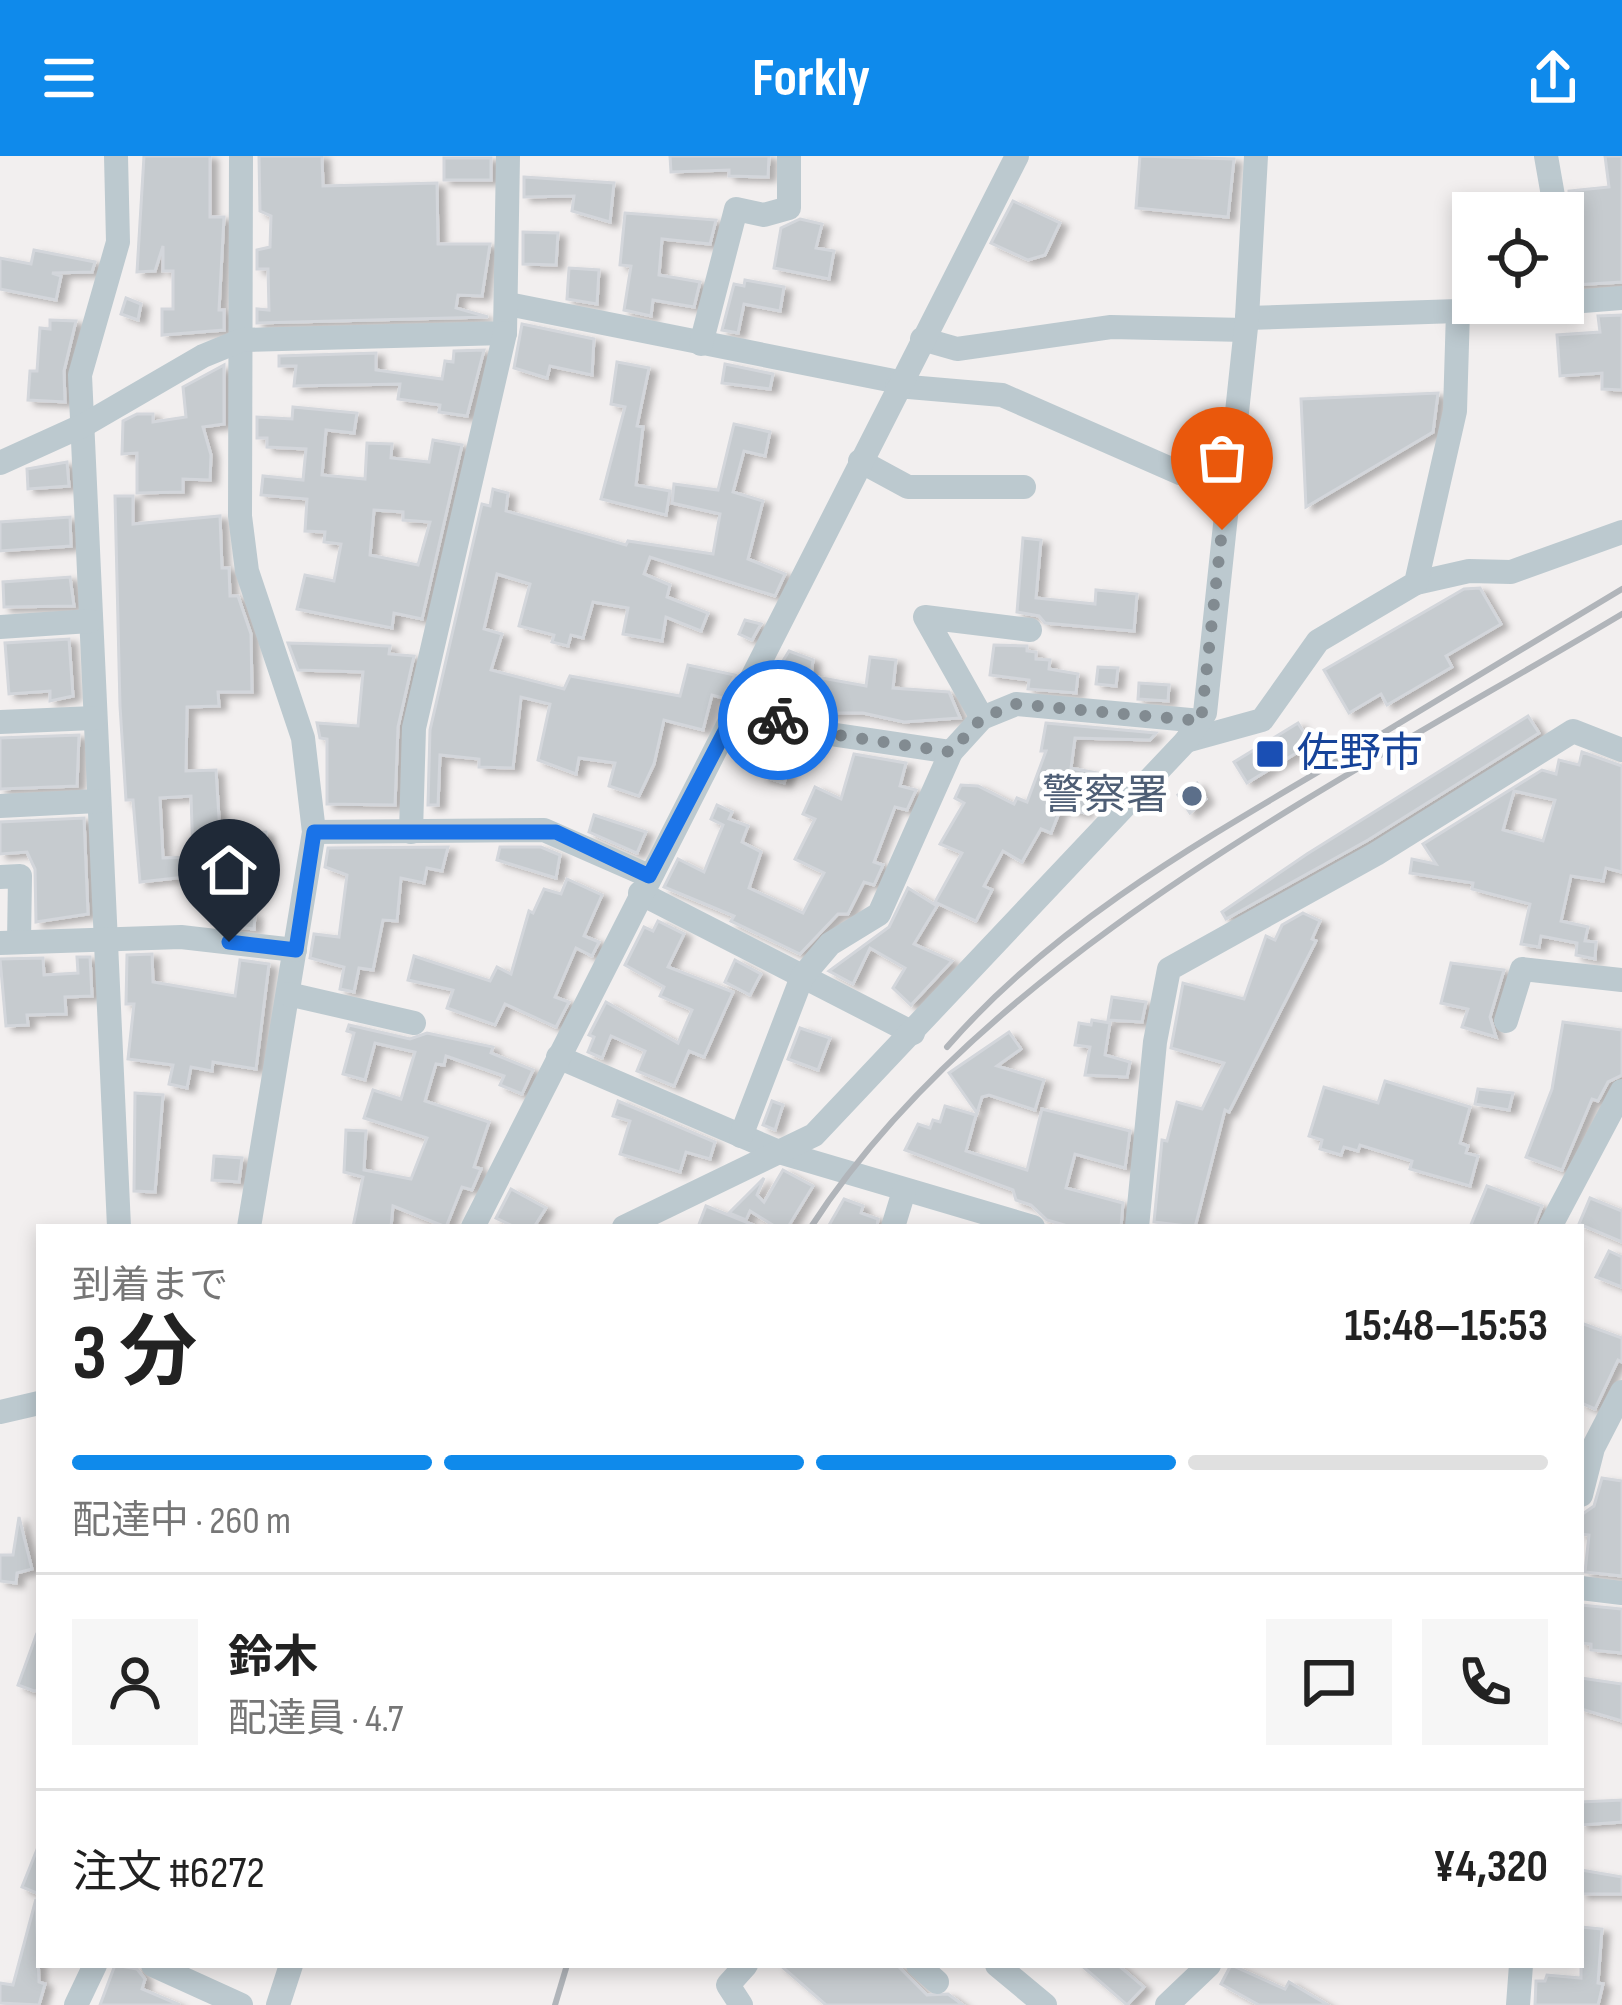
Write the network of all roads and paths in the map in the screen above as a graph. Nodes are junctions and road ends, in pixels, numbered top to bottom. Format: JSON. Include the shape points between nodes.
{"nodes":[{"id":1,"x":116,"y":156,"type":"edge"},
{"id":2,"x":242,"y":156,"type":"edge"},
{"id":3,"x":508,"y":156,"type":"edge"},
{"id":4,"x":789,"y":156,"type":"edge"},
{"id":5,"x":1017,"y":156,"type":"edge"},
{"id":6,"x":1256,"y":156,"type":"edge"},
{"id":7,"x":1546,"y":156,"type":"edge"},
{"id":8,"x":1552,"y":192,"type":"edge"},
{"id":9,"x":1584,"y":293,"type":"edge"},
{"id":10,"x":1622,"y":298,"type":"edge"},
{"id":11,"x":508,"y":304,"type":"junction"},
{"id":12,"x":1452,"y":311,"type":"edge"},
{"id":13,"x":1246,"y":324,"type":"junction"},
{"id":14,"x":1458,"y":324,"type":"edge"},
{"id":15,"x":505,"y":333,"type":"junction"},
{"id":16,"x":922,"y":339,"type":"junction"},
{"id":17,"x":242,"y":340,"type":"junction"},
{"id":18,"x":701,"y":344,"type":"junction"},
{"id":19,"x":898,"y":384,"type":"junction"},
{"id":20,"x":86,"y":424,"type":"junction"},
{"id":21,"x":860,"y":461,"type":"junction"},
{"id":22,"x":0,"y":463,"type":"edge"},
{"id":23,"x":1226,"y":484,"type":"junction"},
{"id":24,"x":1024,"y":487,"type":"dead end"},
{"id":25,"x":1622,"y":532,"type":"edge"},
{"id":26,"x":1416,"y":583,"type":"junction"},
{"id":27,"x":90,"y":621,"type":"junction"},
{"id":28,"x":0,"y":627,"type":"edge"},
{"id":29,"x":1030,"y":630,"type":"dead end"},
{"id":30,"x":736,"y":710,"type":"junction"},
{"id":31,"x":94,"y":718,"type":"junction"},
{"id":32,"x":982,"y":718,"type":"junction"},
{"id":33,"x":0,"y":722,"type":"edge"},
{"id":34,"x":1193,"y":731,"type":"junction"},
{"id":35,"x":1622,"y":750,"type":"edge"},
{"id":36,"x":951,"y":752,"type":"junction"},
{"id":37,"x":98,"y":800,"type":"junction"},
{"id":38,"x":0,"y":806,"type":"edge"},
{"id":39,"x":314,"y":832,"type":"junction"},
{"id":40,"x":411,"y":832,"type":"junction"},
{"id":41,"x":0,"y":877,"type":"edge"},
{"id":42,"x":644,"y":885,"type":"junction"},
{"id":43,"x":107,"y":939,"type":"junction"},
{"id":44,"x":10,"y":942,"type":"edge"},
{"id":45,"x":296,"y":950,"type":"junction"},
{"id":46,"x":802,"y":976,"type":"junction"},
{"id":47,"x":1622,"y":980,"type":"edge"},
{"id":48,"x":288,"y":994,"type":"junction"},
{"id":49,"x":1506,"y":1021,"type":"dead end"},
{"id":50,"x":414,"y":1023,"type":"dead end"},
{"id":51,"x":913,"y":1034,"type":"junction"},
{"id":52,"x":558,"y":1057,"type":"junction"},
{"id":53,"x":1622,"y":1090,"type":"edge"},
{"id":54,"x":741,"y":1136,"type":"junction"},
{"id":55,"x":779,"y":1152,"type":"junction"},
{"id":56,"x":904,"y":1191,"type":"junction"},
{"id":57,"x":119,"y":1224,"type":"edge"},
{"id":58,"x":250,"y":1224,"type":"edge"},
{"id":59,"x":474,"y":1224,"type":"edge"},
{"id":60,"x":630,"y":1224,"type":"edge"},
{"id":61,"x":893,"y":1224,"type":"edge"},
{"id":62,"x":1022,"y":1224,"type":"edge"},
{"id":63,"x":1137,"y":1224,"type":"edge"},
{"id":64,"x":1552,"y":1224,"type":"edge"},
{"id":65,"x":1622,"y":1392,"type":"edge"},
{"id":66,"x":36,"y":1404,"type":"edge"},
{"id":67,"x":0,"y":1412,"type":"edge"},
{"id":68,"x":1584,"y":1421,"type":"edge"},
{"id":69,"x":1615,"y":1427,"type":"edge"},
{"id":70,"x":1584,"y":1484,"type":"edge"},
{"id":71,"x":1584,"y":1588,"type":"edge"},
{"id":72,"x":1622,"y":1593,"type":"edge"},
{"id":73,"x":94,"y":1968,"type":"edge"},
{"id":74,"x":160,"y":1968,"type":"edge"},
{"id":75,"x":291,"y":1968,"type":"edge"},
{"id":76,"x":743,"y":1968,"type":"edge"},
{"id":77,"x":1001,"y":1968,"type":"edge"},
{"id":78,"x":1206,"y":1968,"type":"edge"},
{"id":79,"x":1521,"y":1968,"type":"edge"},
{"id":80,"x":76,"y":2005,"type":"edge"},
{"id":81,"x":241,"y":2005,"type":"edge"},
{"id":82,"x":278,"y":2005,"type":"edge"},
{"id":83,"x":741,"y":2005,"type":"edge"},
{"id":84,"x":1045,"y":2005,"type":"edge"},
{"id":85,"x":1167,"y":2005,"type":"edge"},
{"id":86,"x":1518,"y":2005,"type":"edge"}],
"edges":[{"from":1,"to":20,"type":"street","via":[[118,242],[80,375]]},
{"from":2,"to":17,"type":"street"},
{"from":3,"to":11,"type":"street"},
{"from":4,"to":18,"type":"street","via":[[789,208],[764,215],[736,209]]},
{"from":5,"to":16,"type":"street"},
{"from":6,"to":13,"type":"street"},
{"from":7,"to":8,"type":"street"},
{"from":9,"to":10,"type":"street"},
{"from":11,"to":15,"type":"street"},
{"from":11,"to":18,"type":"street"},
{"from":12,"to":13,"type":"street"},
{"from":13,"to":16,"type":"street","via":[[1112,327],[957,349]]},
{"from":13,"to":23,"type":"street"},
{"from":14,"to":26,"type":"street","via":[[1455,411]]},
{"from":15,"to":17,"type":"street"},
{"from":15,"to":40,"type":"street","via":[[414,728]]},
{"from":16,"to":19,"type":"street"},
{"from":17,"to":20,"type":"street"},
{"from":17,"to":39,"type":"street","via":[[239,516],[247,571],[303,738]]},
{"from":18,"to":19,"type":"street"},
{"from":19,"to":21,"type":"street"},
{"from":19,"to":23,"type":"street","via":[[1001,395],[1180,473]]},
{"from":20,"to":22,"type":"street"},
{"from":20,"to":27,"type":"street"},
{"from":21,"to":24,"type":"street","via":[[908,487]]},
{"from":21,"to":30,"type":"street"},
{"from":23,"to":34,"type":"street"},
{"from":25,"to":26,"type":"street","via":[[1511,572]]},
{"from":26,"to":34,"type":"street","via":[[1318,641],[1262,720]]},
{"from":27,"to":28,"type":"street"},
{"from":27,"to":31,"type":"street"},
{"from":29,"to":32,"type":"street","via":[[926,617]]},
{"from":30,"to":36,"type":"street"},
{"from":30,"to":42,"type":"street"},
{"from":31,"to":33,"type":"street"},
{"from":31,"to":37,"type":"street"},
{"from":32,"to":34,"type":"street","via":[[1016,704]]},
{"from":32,"to":36,"type":"street"},
{"from":34,"to":51,"type":"street"},
{"from":35,"to":63,"type":"street","via":[[1573,731],[1169,969]]},
{"from":36,"to":46,"type":"street","via":[[879,914],[830,944]]},
{"from":37,"to":38,"type":"street"},
{"from":37,"to":43,"type":"street"},
{"from":39,"to":40,"type":"street"},
{"from":39,"to":45,"type":"street"},
{"from":40,"to":42,"type":"street","via":[[556,832]]},
{"from":41,"to":44,"type":"street","via":[[20,876]]},
{"from":42,"to":46,"type":"street"},
{"from":42,"to":52,"type":"street"},
{"from":43,"to":44,"type":"street"},
{"from":43,"to":45,"type":"street","via":[[181,937]]},
{"from":43,"to":57,"type":"street"},
{"from":45,"to":48,"type":"street"},
{"from":46,"to":51,"type":"street"},
{"from":46,"to":54,"type":"street"},
{"from":47,"to":49,"type":"street","via":[[1522,970]]},
{"from":48,"to":50,"type":"street"},
{"from":48,"to":58,"type":"street"},
{"from":51,"to":55,"type":"street","via":[[814,1135]]},
{"from":52,"to":54,"type":"street"},
{"from":52,"to":59,"type":"street"},
{"from":53,"to":64,"type":"street"},
{"from":54,"to":55,"type":"street"},
{"from":55,"to":56,"type":"street"},
{"from":55,"to":60,"type":"street"},
{"from":56,"to":61,"type":"street"},
{"from":56,"to":62,"type":"street"},
{"from":65,"to":69,"type":"street"},
{"from":66,"to":67,"type":"street"},
{"from":68,"to":69,"type":"street"},
{"from":69,"to":70,"type":"street","via":[[1593,1448]]},
{"from":71,"to":72,"type":"street"},
{"from":73,"to":80,"type":"street"},
{"from":74,"to":81,"type":"street"},
{"from":75,"to":82,"type":"street"},
{"from":76,"to":83,"type":"street","via":[[728,1985]]},
{"from":77,"to":84,"type":"street"},
{"from":78,"to":85,"type":"street"},
{"from":79,"to":86,"type":"street"}]}
